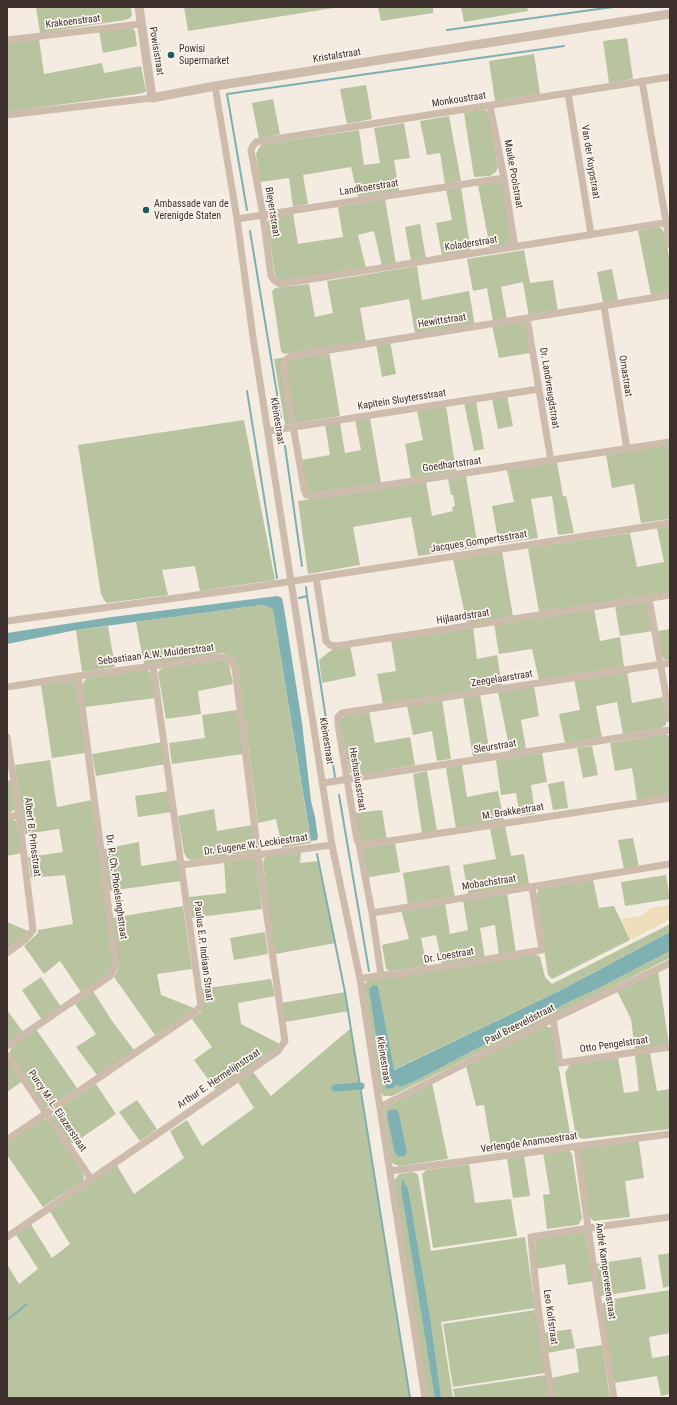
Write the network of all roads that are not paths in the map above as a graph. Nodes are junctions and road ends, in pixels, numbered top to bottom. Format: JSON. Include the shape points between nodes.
{"nodes":[{"id":1,"x":139,"y":7,"type":"edge"},
{"id":2,"x":670,"y":14,"type":"edge"},
{"id":3,"x":141,"y":24,"type":"junction"},
{"id":4,"x":7,"y":40,"type":"edge"},
{"id":5,"x":670,"y":77,"type":"edge"},
{"id":6,"x":642,"y":81,"type":"junction"},
{"id":7,"x":215,"y":86,"type":"junction"},
{"id":8,"x":568,"y":93,"type":"junction"},
{"id":9,"x":152,"y":98,"type":"junction"},
{"id":10,"x":490,"y":106,"type":"junction"},
{"id":11,"x":7,"y":116,"type":"edge"},
{"id":12,"x":253,"y":146,"type":"joint"},
{"id":13,"x":504,"y":178,"type":"junction"},
{"id":14,"x":263,"y":215,"type":"junction"},
{"id":15,"x":237,"y":219,"type":"junction"},
{"id":16,"x":668,"y":222,"type":"edge"},
{"id":17,"x":591,"y":234,"type":"junction"},
{"id":18,"x":670,"y":245,"type":"edge"},
{"id":19,"x":515,"y":247,"type":"junction"},
{"id":20,"x":275,"y":281,"type":"joint"},
{"id":21,"x":670,"y":295,"type":"edge"},
{"id":22,"x":604,"y":306,"type":"junction"},
{"id":23,"x":528,"y":318,"type":"junction"},
{"id":24,"x":539,"y":389,"type":"junction"},
{"id":25,"x":294,"y":426,"type":"junction"},
{"id":26,"x":269,"y":431,"type":"junction"},
{"id":27,"x":670,"y":442,"type":"edge"},
{"id":28,"x":627,"y":448,"type":"junction"},
{"id":29,"x":551,"y":461,"type":"junction"},
{"id":30,"x":670,"y":523,"type":"edge"},
{"id":31,"x":316,"y":577,"type":"junction"},
{"id":32,"x":292,"y":581,"type":"junction"},
{"id":33,"x":670,"y":595,"type":"edge"},
{"id":34,"x":649,"y":598,"type":"junction"},
{"id":35,"x":7,"y":621,"type":"edge"},
{"id":36,"x":670,"y":663,"type":"edge"},
{"id":37,"x":661,"y":664,"type":"junction"},
{"id":38,"x":153,"y":666,"type":"junction"},
{"id":39,"x":78,"y":676,"type":"junction"},
{"id":40,"x":7,"y":687,"type":"edge"},
{"id":41,"x":338,"y":718,"type":"joint"},
{"id":42,"x":670,"y":719,"type":"edge"},
{"id":43,"x":670,"y":730,"type":"edge"},
{"id":44,"x":7,"y":737,"type":"edge"},
{"id":45,"x":347,"y":780,"type":"junction"},
{"id":46,"x":323,"y":783,"type":"junction"},
{"id":47,"x":670,"y":798,"type":"edge"},
{"id":48,"x":19,"y":815,"type":"junction"},
{"id":49,"x":7,"y":817,"type":"edge"},
{"id":50,"x":359,"y":844,"type":"junction"},
{"id":51,"x":332,"y":845,"type":"junction"},
{"id":52,"x":258,"y":854,"type":"junction"},
{"id":53,"x":670,"y":864,"type":"edge"},
{"id":54,"x":182,"y":865,"type":"junction"},
{"id":55,"x":532,"y":886,"type":"junction"},
{"id":56,"x":372,"y":913,"type":"junction"},
{"id":57,"x":7,"y":953,"type":"edge"},
{"id":58,"x":670,"y":963,"type":"edge"},
{"id":59,"x":382,"y":975,"type":"junction"},
{"id":60,"x":360,"y":978,"type":"junction"},
{"id":61,"x":553,"y":1019,"type":"junction"},
{"id":62,"x":7,"y":1046,"type":"edge"},
{"id":63,"x":670,"y":1047,"type":"edge"},
{"id":64,"x":7,"y":1055,"type":"edge"},
{"id":65,"x":380,"y":1107,"type":"junction"},
{"id":66,"x":46,"y":1113,"type":"junction"},
{"id":67,"x":670,"y":1134,"type":"edge"},
{"id":68,"x":7,"y":1140,"type":"edge"},
{"id":69,"x":577,"y":1147,"type":"junction"},
{"id":70,"x":390,"y":1171,"type":"junction"},
{"id":71,"x":91,"y":1179,"type":"junction"},
{"id":72,"x":670,"y":1217,"type":"edge"},
{"id":73,"x":589,"y":1228,"type":"junction"},
{"id":74,"x":7,"y":1237,"type":"edge"},
{"id":75,"x":425,"y":1398,"type":"edge"},
{"id":76,"x":552,"y":1398,"type":"edge"},
{"id":77,"x":614,"y":1398,"type":"edge"}],
"edges":[{"from":1,"to":3,"type":"street","name":"Powisistraat"},
{"from":2,"to":7,"type":"street","name":"Kristalstraat"},
{"from":3,"to":4,"type":"street","name":"Krakoenstraat"},
{"from":3,"to":9,"type":"street","name":"Powisistraat"},
{"from":5,"to":6,"type":"street","name":"Monkoustraat"},
{"from":6,"to":8,"type":"street","name":"Monkoustraat"},
{"from":6,"to":16,"type":"street"},
{"from":7,"to":9,"type":"street","name":"Kristalstraat"},
{"from":7,"to":15,"type":"street","name":"Kleinestraat"},
{"from":8,"to":10,"type":"street","name":"Monkoustraat"},
{"from":8,"to":17,"type":"street","name":"Van der Kuypstraat"},
{"from":9,"to":11,"type":"street","name":"Kristalstraat"},
{"from":10,"to":12,"type":"street","name":"Monkoustraat","via":[[256,142]]},
{"from":10,"to":13,"type":"street","name":"Mauke Poolstraat"},
{"from":12,"to":14,"type":"street","name":"Bleyertstraat"},
{"from":13,"to":14,"type":"street","name":"Landkoerstraat"},
{"from":13,"to":19,"type":"street","name":"Mauke Poolstraat"},
{"from":14,"to":15,"type":"street","name":"Landkoerstraat"},
{"from":14,"to":20,"type":"street","name":"Bleyertstraat","via":[[271,276]]},
{"from":15,"to":26,"type":"street","name":"Kleinestraat"},
{"from":16,"to":17,"type":"street","name":"Koladerstraat"},
{"from":16,"to":18,"type":"street"},
{"from":17,"to":19,"type":"street","name":"Koladerstraat"},
{"from":19,"to":20,"type":"street","name":"Koladerstraat","via":[[280,284]]},
{"from":21,"to":22,"type":"street","name":"Hewittstraat"},
{"from":22,"to":23,"type":"street","name":"Hewittstraat"},
{"from":22,"to":28,"type":"street","name":"Ornastraat"},
{"from":23,"to":24,"type":"street","name":"Dr. Landvreugdstraat"},
{"from":23,"to":25,"type":"street","name":"Hewittstraat","via":[[292,356],[283,367]]},
{"from":24,"to":25,"type":"street","name":"Kapitein Sluytersstraat"},
{"from":24,"to":29,"type":"street","name":"Dr. Landvreugdstraat"},
{"from":25,"to":26,"type":"street","name":"Kapitein Sluytersstraat"},
{"from":25,"to":29,"type":"street","name":"Goedhartstraat","via":[[306,495],[314,496]]},
{"from":26,"to":32,"type":"street","name":"Kleinestraat"},
{"from":27,"to":28,"type":"street","name":"Goedhartstraat"},
{"from":28,"to":29,"type":"street","name":"Goedhartstraat"},
{"from":30,"to":31,"type":"street","name":"Jacques Gompertsstraat"},
{"from":31,"to":32,"type":"street","name":"Jacques Gompertsstraat"},
{"from":31,"to":34,"type":"street","name":"Hijlaardstraat","via":[[326,641],[336,646]]},
{"from":32,"to":35,"type":"street","name":"Jacques Gompertsstraat"},
{"from":32,"to":46,"type":"street","name":"Kleinestraat"},
{"from":33,"to":34,"type":"street","name":"Hijlaardstraat"},
{"from":34,"to":37,"type":"street"},
{"from":36,"to":37,"type":"street","name":"Zeegelaarstraat"},
{"from":37,"to":41,"type":"street","name":"Zeegelaarstraat","via":[[342,713]]},
{"from":37,"to":42,"type":"street"},
{"from":38,"to":39,"type":"street","name":"Sebastiaan A.W. Mulderstraat"},
{"from":38,"to":52,"type":"street","name":"Sebastiaan A.W. Mulderstraat","via":[[221,657],[232,662],[235,668]]},
{"from":38,"to":54,"type":"street","name":"Paulus E.P. Indiaan Straat"},
{"from":39,"to":40,"type":"street","name":"Sebastiaan A.W. Mulderstraat"},
{"from":39,"to":62,"type":"street","name":"Dr. R. Ch. Phoelsinghstraat","via":[[116,966],[110,976]]},
{"from":41,"to":45,"type":"street","name":"Heshusiusstraat"},
{"from":43,"to":45,"type":"street","name":"Sleurstraat"},
{"from":44,"to":48,"type":"street","name":"Albert B. Prinsstraat"},
{"from":45,"to":46,"type":"street","name":"Sleurstraat"},
{"from":45,"to":50,"type":"street","name":"Heshusiusstraat"},
{"from":46,"to":51,"type":"street","name":"Kleinestraat"},
{"from":47,"to":50,"type":"street","name":"M. Brakkestraat"},
{"from":48,"to":49,"type":"street"},
{"from":48,"to":57,"type":"street","name":"Albert B. Prinsstraat","via":[[33,930],[25,940]]},
{"from":50,"to":56,"type":"street","name":"Heshusiusstraat"},
{"from":51,"to":52,"type":"street","name":"Dr. Eugene W. Leckiestraat"},
{"from":51,"to":60,"type":"street","name":"Kleinestraat"},
{"from":52,"to":54,"type":"street","name":"Dr. Eugene W. Leckiestraat"},
{"from":52,"to":71,"type":"street","name":"Arthur E. Hermelijnstraat","via":[[285,1040],[278,1050]]},
{"from":53,"to":55,"type":"street","name":"Mobachstraat"},
{"from":54,"to":66,"type":"street","name":"Paulus E.P. Indiaan Straat","via":[[201,1006]]},
{"from":55,"to":56,"type":"street","name":"Mobachstraat"},
{"from":55,"to":59,"type":"street","name":"Dr. Loestraat","via":[[542,950]]},
{"from":56,"to":59,"type":"street"},
{"from":58,"to":61,"type":"street","name":"Paul Breeveldstraat"},
{"from":59,"to":60,"type":"street","name":"Dr. Loestraat"},
{"from":60,"to":65,"type":"street","name":"Kleinestraat"},
{"from":61,"to":63,"type":"street","name":"Otto Pengelstraat","via":[[560,1063]]},
{"from":61,"to":65,"type":"street","name":"Paul Breeveldstraat"},
{"from":64,"to":66,"type":"street","name":"Purcy M. L. Eliazerstraat"},
{"from":65,"to":70,"type":"street","name":"Kleinestraat"},
{"from":66,"to":68,"type":"street","name":"Paulus E.P. Indiaan Straat"},
{"from":66,"to":71,"type":"street","name":"Purcy M. L. Eliazerstraat"},
{"from":67,"to":69,"type":"street","name":"Verlengde Anamoestraat"},
{"from":69,"to":70,"type":"street","name":"Verlengde Anamoestraat"},
{"from":69,"to":73,"type":"street","name":"André Kamperveenstraat"},
{"from":70,"to":75,"type":"street","name":"Kleinestraat"},
{"from":71,"to":74,"type":"street","name":"Arthur E. Hermelijnstraat"},
{"from":72,"to":73,"type":"street"},
{"from":73,"to":76,"type":"street","name":"Leo Kolfstraat","via":[[531,1237],[538,1308]]},
{"from":73,"to":77,"type":"street","name":"André Kamperveenstraat"}]}
